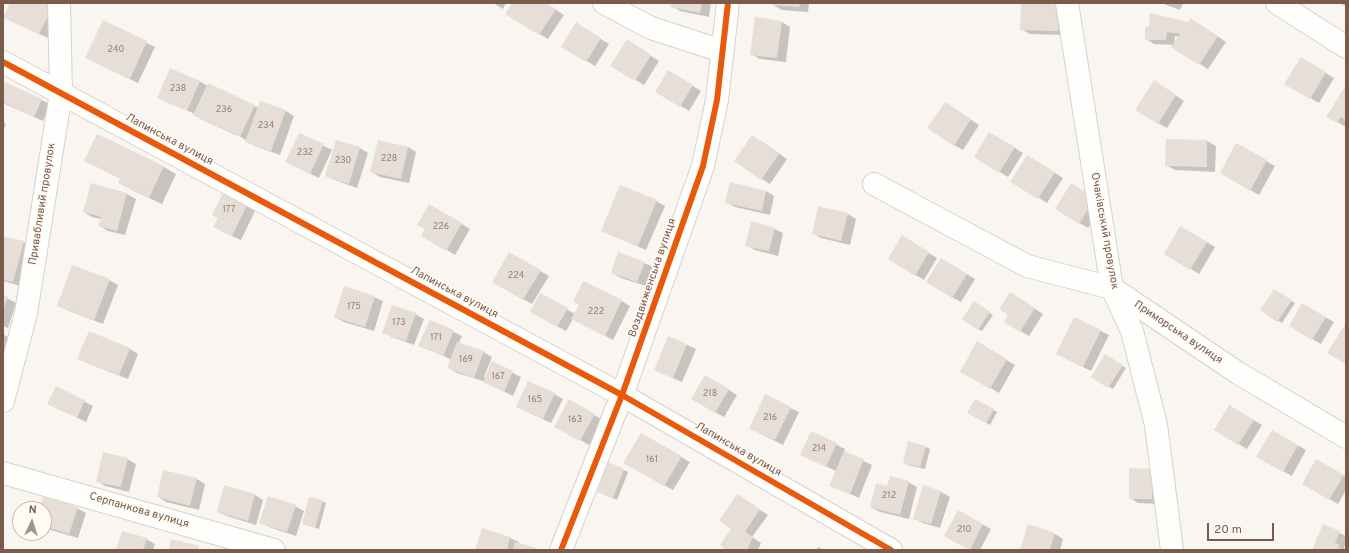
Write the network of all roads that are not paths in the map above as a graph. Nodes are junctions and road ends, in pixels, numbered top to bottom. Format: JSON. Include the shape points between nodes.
{"nodes":[{"id":1,"x":59,"y":3,"type":"edge"},
{"id":2,"x":604,"y":3,"type":"edge"},
{"id":3,"x":728,"y":3,"type":"edge"},
{"id":4,"x":1067,"y":3,"type":"edge"},
{"id":5,"x":1277,"y":3,"type":"edge"},
{"id":6,"x":1346,"y":47,"type":"edge"},
{"id":7,"x":722,"y":51,"type":"junction"},
{"id":8,"x":3,"y":62,"type":"edge"},
{"id":9,"x":61,"y":93,"type":"junction"},
{"id":10,"x":874,"y":184,"type":"dead end"},
{"id":11,"x":1112,"y":288,"type":"junction"},
{"id":12,"x":622,"y":395,"type":"junction"},
{"id":13,"x":3,"y":401,"type":"edge"},
{"id":14,"x":1346,"y":437,"type":"edge"},
{"id":15,"x":3,"y":473,"type":"edge"},
{"id":16,"x":868,"y":544,"type":"edge"},
{"id":17,"x":274,"y":550,"type":"edge"},
{"id":18,"x":561,"y":550,"type":"edge"},
{"id":19,"x":891,"y":550,"type":"edge"},
{"id":20,"x":1172,"y":550,"type":"edge"}],
"edges":[{"from":1,"to":9,"type":"street","name":"Привабливий провулок"},
{"from":2,"to":7,"type":"street","via":[[651,28]]},
{"from":3,"to":7,"type":"street","name":"Воздвиженська вулиця"},
{"from":4,"to":11,"type":"street","name":"Очаківський провулок"},
{"from":5,"to":6,"type":"street"},
{"from":7,"to":12,"type":"street","name":"Воздвиженська вулиця","via":[[717,100],[703,166]]},
{"from":8,"to":9,"type":"street","name":"Лапинська вулиця"},
{"from":9,"to":12,"type":"street","name":"Лапинська вулиця"},
{"from":9,"to":13,"type":"street","name":"Привабливий провулок","via":[[26,313]]},
{"from":10,"to":11,"type":"street","name":"Приморська вулиця","via":[[1027,266]]},
{"from":11,"to":14,"type":"street","name":"Приморська вулиця","via":[[1238,373]]},
{"from":11,"to":20,"type":"street","name":"Очаківський провулок","via":[[1132,331],[1156,425]]},
{"from":12,"to":16,"type":"street","name":"Лапинська вулиця"},
{"from":12,"to":18,"type":"street","name":"Воздвиженська вулиця"},
{"from":15,"to":17,"type":"street","name":"Серпанкова вулиця"},
{"from":16,"to":19,"type":"street","name":"Лапинська вулиця"}]}
